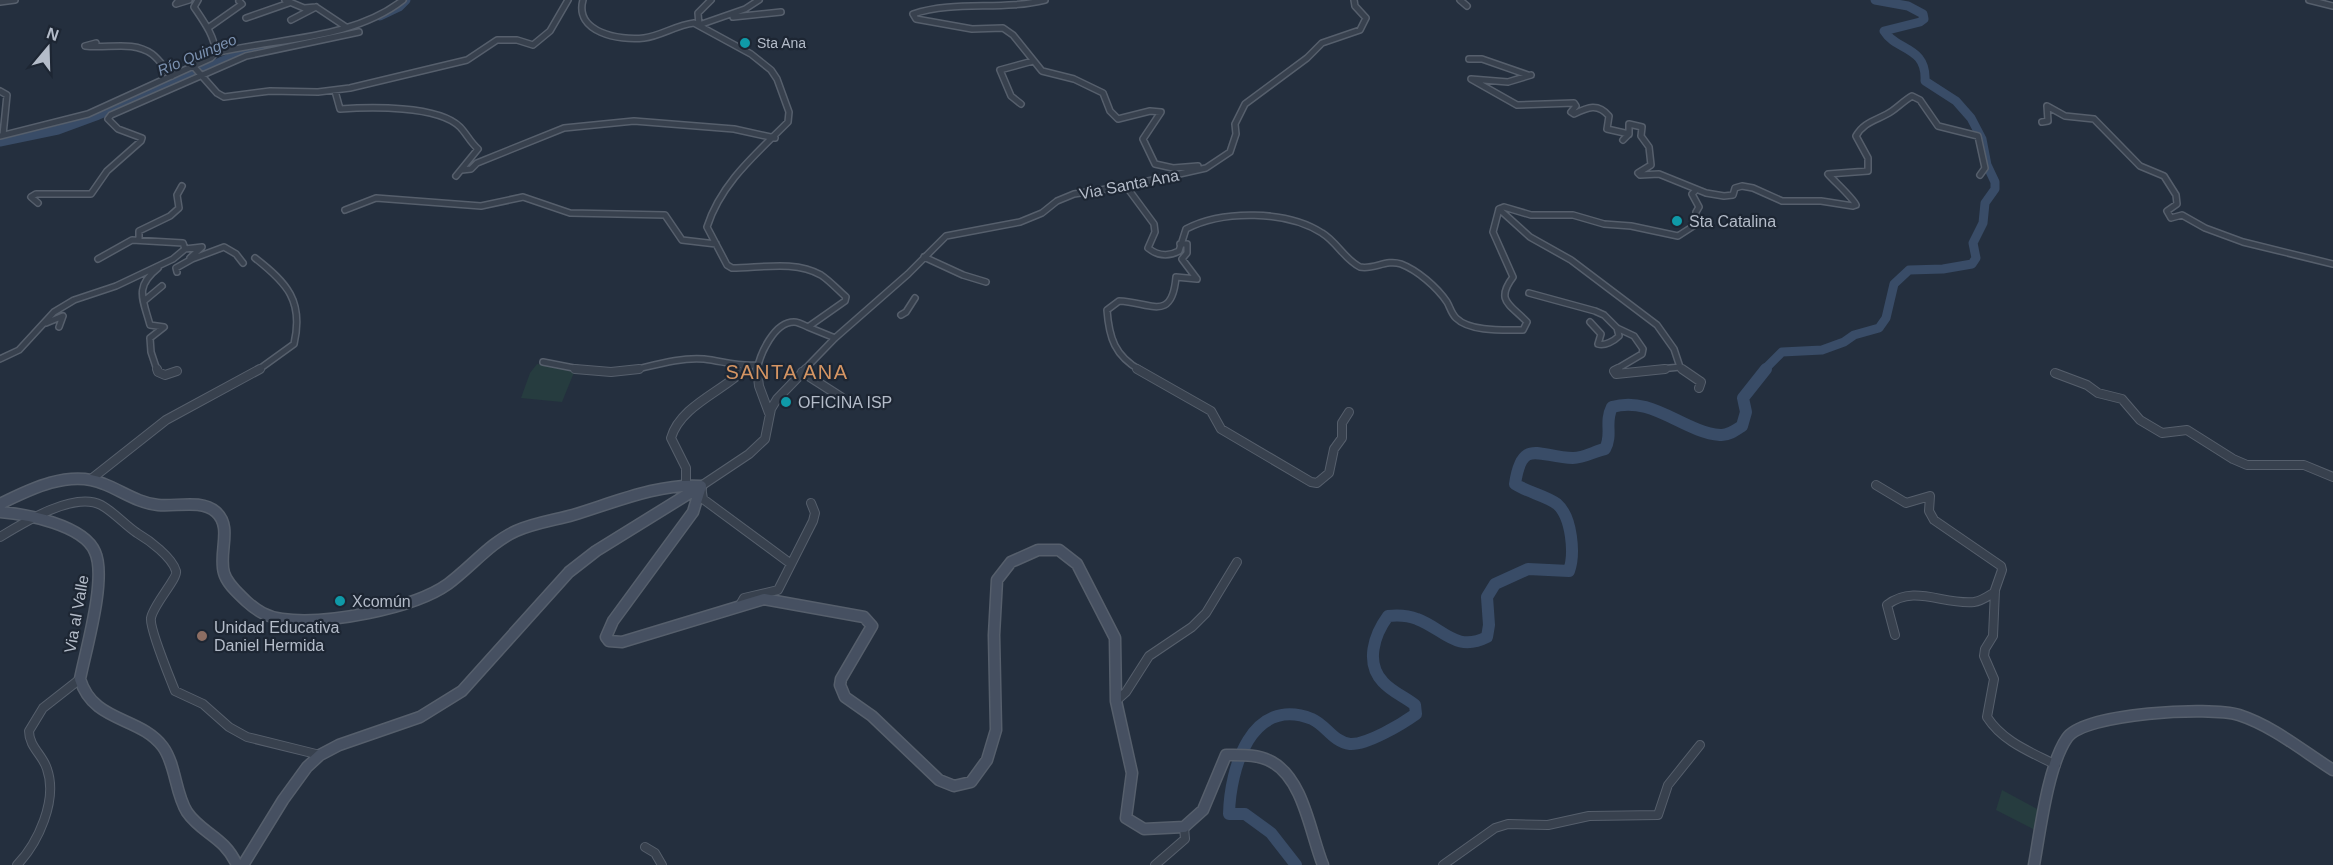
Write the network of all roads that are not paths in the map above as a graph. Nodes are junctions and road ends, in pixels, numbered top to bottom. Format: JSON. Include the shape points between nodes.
{"nodes":[{"id":1,"x":15,"y":0,"type":"edge"},
{"id":2,"x":178,"y":0,"type":"edge"},
{"id":3,"x":189,"y":0,"type":"edge"},
{"id":4,"x":198,"y":0,"type":"edge"},
{"id":5,"x":403,"y":0,"type":"edge"},
{"id":6,"x":568,"y":0,"type":"edge"},
{"id":7,"x":583,"y":0,"type":"edge"},
{"id":8,"x":711,"y":0,"type":"edge"},
{"id":9,"x":759,"y":0,"type":"edge"},
{"id":10,"x":1045,"y":0,"type":"edge"},
{"id":11,"x":1354,"y":0,"type":"edge"},
{"id":12,"x":1460,"y":0,"type":"edge"},
{"id":13,"x":2309,"y":0,"type":"edge"},
{"id":14,"x":239,"y":1,"type":"edge"},
{"id":15,"x":292,"y":1,"type":"edge"},
{"id":16,"x":0,"y":2,"type":"edge"},
{"id":17,"x":1467,"y":6,"type":"dead end"},
{"id":18,"x":2333,"y":6,"type":"edge"},
{"id":19,"x":316,"y":7,"type":"junction"},
{"id":20,"x":781,"y":12,"type":"dead end"},
{"id":21,"x":715,"y":17,"type":"junction"},
{"id":22,"x":246,"y":18,"type":"dead end"},
{"id":23,"x":291,"y":21,"type":"dead end"},
{"id":24,"x":699,"y":25,"type":"junction"},
{"id":25,"x":348,"y":26,"type":"junction"},
{"id":26,"x":208,"y":28,"type":"junction"},
{"id":27,"x":358,"y":32,"type":"dead end"},
{"id":28,"x":96,"y":43,"type":"dead end"},
{"id":29,"x":216,"y":53,"type":"junction"},
{"id":30,"x":1469,"y":59,"type":"dead end"},
{"id":31,"x":1033,"y":61,"type":"junction"},
{"id":32,"x":195,"y":68,"type":"junction"},
{"id":33,"x":200,"y":75,"type":"junction"},
{"id":34,"x":172,"y":76,"type":"junction"},
{"id":35,"x":0,"y":91,"type":"edge"},
{"id":36,"x":335,"y":91,"type":"junction"},
{"id":37,"x":1021,"y":104,"type":"dead end"},
{"id":38,"x":2042,"y":122,"type":"dead end"},
{"id":39,"x":1629,"y":134,"type":"junction"},
{"id":40,"x":2,"y":135,"type":"edge"},
{"id":41,"x":775,"y":138,"type":"junction"},
{"id":42,"x":1623,"y":140,"type":"dead end"},
{"id":43,"x":1206,"y":168,"type":"junction"},
{"id":44,"x":462,"y":170,"type":"junction"},
{"id":45,"x":1980,"y":175,"type":"dead end"},
{"id":46,"x":456,"y":176,"type":"dead end"},
{"id":47,"x":182,"y":186,"type":"dead end"},
{"id":48,"x":1126,"y":186,"type":"junction"},
{"id":49,"x":1696,"y":190,"type":"junction"},
{"id":50,"x":38,"y":203,"type":"dead end"},
{"id":51,"x":1499,"y":209,"type":"junction"},
{"id":52,"x":345,"y":210,"type":"dead end"},
{"id":53,"x":139,"y":239,"type":"junction"},
{"id":54,"x":716,"y":244,"type":"junction"},
{"id":55,"x":1180,"y":244,"type":"junction"},
{"id":56,"x":185,"y":249,"type":"junction"},
{"id":57,"x":924,"y":257,"type":"junction"},
{"id":58,"x":255,"y":258,"type":"dead end"},
{"id":59,"x":98,"y":259,"type":"dead end"},
{"id":60,"x":192,"y":259,"type":"junction"},
{"id":61,"x":164,"y":262,"type":"junction"},
{"id":62,"x":243,"y":263,"type":"dead end"},
{"id":63,"x":2333,"y":264,"type":"edge"},
{"id":64,"x":177,"y":272,"type":"dead end"},
{"id":65,"x":986,"y":282,"type":"dead end"},
{"id":66,"x":162,"y":286,"type":"dead end"},
{"id":67,"x":1529,"y":293,"type":"dead end"},
{"id":68,"x":915,"y":298,"type":"dead end"},
{"id":69,"x":144,"y":301,"type":"junction"},
{"id":70,"x":901,"y":315,"type":"dead end"},
{"id":71,"x":1590,"y":322,"type":"dead end"},
{"id":72,"x":39,"y":327,"type":"junction"},
{"id":73,"x":59,"y":327,"type":"dead end"},
{"id":74,"x":808,"y":327,"type":"junction"},
{"id":75,"x":1617,"y":328,"type":"junction"},
{"id":76,"x":835,"y":338,"type":"junction"},
{"id":77,"x":0,"y":359,"type":"edge"},
{"id":78,"x":543,"y":362,"type":"dead end"},
{"id":79,"x":757,"y":365,"type":"junction"},
{"id":80,"x":748,"y":366,"type":"junction"},
{"id":81,"x":1680,"y":367,"type":"junction"},
{"id":82,"x":177,"y":371,"type":"dead end"},
{"id":83,"x":802,"y":372,"type":"junction"},
{"id":84,"x":2055,"y":373,"type":"dead end"},
{"id":85,"x":1699,"y":388,"type":"dead end"},
{"id":86,"x":841,"y":397,"type":"dead end"},
{"id":87,"x":1349,"y":412,"type":"dead end"},
{"id":88,"x":769,"y":416,"type":"junction"},
{"id":89,"x":2333,"y":477,"type":"edge"},
{"id":90,"x":90,"y":480,"type":"junction"},
{"id":91,"x":686,"y":485,"type":"junction"},
{"id":92,"x":1876,"y":485,"type":"dead end"},
{"id":93,"x":701,"y":486,"type":"junction"},
{"id":94,"x":811,"y":503,"type":"dead end"},
{"id":95,"x":0,"y":504,"type":"edge"},
{"id":96,"x":0,"y":512,"type":"edge"},
{"id":97,"x":30,"y":517,"type":"junction"},
{"id":98,"x":0,"y":537,"type":"edge"},
{"id":99,"x":1237,"y":562,"type":"dead end"},
{"id":100,"x":791,"y":564,"type":"junction"},
{"id":101,"x":1995,"y":592,"type":"junction"},
{"id":102,"x":740,"y":605,"type":"junction"},
{"id":103,"x":1895,"y":635,"type":"dead end"},
{"id":104,"x":80,"y":679,"type":"junction"},
{"id":105,"x":1116,"y":701,"type":"junction"},
{"id":106,"x":1700,"y":745,"type":"dead end"},
{"id":107,"x":320,"y":755,"type":"junction"},
{"id":108,"x":2056,"y":765,"type":"junction"},
{"id":109,"x":2333,"y":770,"type":"edge"},
{"id":110,"x":1184,"y":827,"type":"junction"},
{"id":111,"x":645,"y":847,"type":"dead end"},
{"id":112,"x":17,"y":865,"type":"edge"},
{"id":113,"x":237,"y":865,"type":"edge"},
{"id":114,"x":243,"y":865,"type":"edge"},
{"id":115,"x":662,"y":865,"type":"edge"},
{"id":116,"x":1155,"y":865,"type":"edge"},
{"id":117,"x":1323,"y":865,"type":"edge"},
{"id":118,"x":1443,"y":865,"type":"edge"},
{"id":119,"x":2034,"y":865,"type":"edge"}],
"edges":[{"from":1,"to":16,"type":"street"},
{"from":2,"to":3,"type":"street","via":[[176,4]]},
{"from":4,"to":26,"type":"street","via":[[194,7]]},
{"from":5,"to":25,"type":"street","via":[[392,10]]},
{"from":6,"to":36,"type":"street","via":[[545,38],[533,45],[497,40],[466,60]]},
{"from":7,"to":24,"type":"street","via":[[583,21],[609,34],[641,38],[687,23]]},
{"from":8,"to":24,"type":"street","via":[[698,13]]},
{"from":9,"to":21,"type":"street","via":[[736,14]]},
{"from":10,"to":31,"type":"street","via":[[1032,5],[940,5],[913,14],[916,19],[966,28],[1003,28]]},
{"from":11,"to":43,"type":"street","name":"Via Santa Ana","via":[[1366,18],[1363,27],[1322,43],[1245,104],[1235,124],[1230,152]]},
{"from":12,"to":17,"type":"street"},
{"from":13,"to":18,"type":"street"},
{"from":14,"to":26,"type":"street","via":[[242,4]]},
{"from":15,"to":19,"type":"street","via":[[304,8]]},
{"from":15,"to":22,"type":"street"},
{"from":15,"to":25,"type":"street","via":[[318,3]]},
{"from":19,"to":23,"type":"street"},
{"from":19,"to":25,"type":"street"},
{"from":20,"to":21,"type":"street"},
{"from":21,"to":24,"type":"street"},
{"from":24,"to":41,"type":"street","via":[[764,63],[777,79],[790,117]]},
{"from":25,"to":29,"type":"street"},
{"from":26,"to":29,"type":"street"},
{"from":27,"to":33,"type":"street","via":[[252,54]]},
{"from":28,"to":34,"type":"street","via":[[85,46],[129,45],[142,49],[153,54]]},
{"from":29,"to":32,"type":"street"},
{"from":30,"to":39,"type":"street","via":[[1482,59],[1531,75],[1508,82],[1471,79],[1509,103],[1574,103],[1574,114],[1590,106],[1603,109],[1609,116],[1607,129]]},
{"from":31,"to":37,"type":"street","via":[[1000,70],[1011,96]]},
{"from":31,"to":43,"type":"street","via":[[1042,71],[1074,79],[1103,93],[1118,119],[1161,112],[1143,139],[1158,166]]},
{"from":32,"to":33,"type":"street"},
{"from":32,"to":34,"type":"street"},
{"from":33,"to":36,"type":"street","via":[[224,97],[270,91]]},
{"from":33,"to":50,"type":"street","via":[[109,117],[113,128],[142,138],[107,171],[94,191],[87,195],[33,195]]},
{"from":34,"to":40,"type":"street","via":[[88,114]]},
{"from":35,"to":40,"type":"street","via":[[7,95]]},
{"from":36,"to":44,"type":"street","via":[[340,109],[386,106],[436,115],[453,123],[478,149]]},
{"from":38,"to":63,"type":"street","via":[[2048,121],[2047,106],[2065,116],[2094,119],[2140,166],[2164,176],[2178,199],[2167,211],[2171,218],[2181,215],[2231,238]]},
{"from":39,"to":42,"type":"street"},
{"from":39,"to":49,"type":"street","via":[[1629,124],[1640,125],[1642,139],[1649,147],[1651,165],[1638,174],[1660,174]]},
{"from":41,"to":44,"type":"street","via":[[734,129],[634,121],[564,128]]},
{"from":41,"to":54,"type":"street","via":[[736,174],[712,211],[707,227]]},
{"from":43,"to":48,"type":"street","name":"Via Santa Ana"},
{"from":44,"to":46,"type":"street"},
{"from":45,"to":49,"type":"street","via":[[1985,168],[1978,136],[1938,126],[1920,100],[1912,96],[1858,131],[1868,171],[1828,174],[1855,201],[1853,207],[1821,201],[1782,201],[1742,186],[1727,196]]},
{"from":47,"to":53,"type":"street","via":[[176,212],[140,231]]},
{"from":48,"to":55,"type":"street","via":[[1154,224],[1148,248],[1170,256],[1179,251]]},
{"from":48,"to":57,"type":"street","name":"Via Santa Ana","via":[[1066,197],[1020,222],[952,233]]},
{"from":49,"to":51,"type":"street","via":[[1692,194],[1699,207],[1695,225],[1678,236],[1573,215],[1538,216]]},
{"from":51,"to":55,"type":"street","via":[[1493,232],[1513,276],[1503,294],[1527,322],[1523,330],[1468,325],[1457,319],[1446,300],[1405,266],[1385,261],[1361,268],[1319,231],[1281,220],[1217,217],[1190,226]]},
{"from":51,"to":81,"type":"street","via":[[1530,237],[1571,260],[1657,325],[1674,349]]},
{"from":52,"to":54,"type":"street","via":[[376,198],[482,206],[523,197],[570,213],[665,215],[682,240]]},
{"from":53,"to":56,"type":"street","via":[[183,243]]},
{"from":53,"to":59,"type":"street"},
{"from":54,"to":74,"type":"street","via":[[732,268],[771,265],[809,270],[846,297]]},
{"from":55,"to":87,"type":"street","via":[[1187,244],[1182,259],[1197,279],[1176,277],[1175,292],[1168,303],[1159,307],[1121,301],[1107,310],[1112,343],[1129,364],[1211,411],[1221,429],[1311,482],[1317,483],[1329,473],[1334,449],[1342,438],[1342,423]]},
{"from":56,"to":60,"type":"street","via":[[202,248],[191,255]]},
{"from":56,"to":61,"type":"street"},
{"from":57,"to":65,"type":"street"},
{"from":57,"to":76,"type":"street","name":"Via Santa Ana"},
{"from":58,"to":90,"type":"street","via":[[293,294],[298,323],[294,344],[256,371],[170,417]]},
{"from":60,"to":62,"type":"street","via":[[220,246],[232,249]]},
{"from":60,"to":64,"type":"street","via":[[176,268]]},
{"from":61,"to":69,"type":"street","via":[[143,284]]},
{"from":61,"to":72,"type":"street","via":[[116,286],[74,300]]},
{"from":66,"to":69,"type":"street"},
{"from":67,"to":75,"type":"street","via":[[1595,311]]},
{"from":68,"to":70,"type":"street"},
{"from":69,"to":82,"type":"street","via":[[150,325],[164,327],[150,338],[156,368],[165,375]]},
{"from":71,"to":75,"type":"street","via":[[1601,334],[1601,345],[1619,336]]},
{"from":72,"to":73,"type":"street","via":[[63,315]]},
{"from":72,"to":77,"type":"street","via":[[19,350]]},
{"from":74,"to":76,"type":"street"},
{"from":74,"to":79,"type":"street","via":[[789,322],[781,327]]},
{"from":75,"to":81,"type":"street","via":[[1634,336],[1643,349],[1642,354],[1614,371],[1616,374]]},
{"from":76,"to":83,"type":"street","name":"Via Santa Ana"},
{"from":78,"to":80,"type":"street","via":[[611,372],[702,359]]},
{"from":79,"to":80,"type":"street"},
{"from":79,"to":88,"type":"street","via":[[758,385]]},
{"from":80,"to":91,"type":"street","via":[[684,417],[673,431],[672,441],[687,466]]},
{"from":81,"to":85,"type":"street","via":[[1701,382]]},
{"from":83,"to":86,"type":"street"},
{"from":83,"to":88,"type":"street","name":"Via Santa Ana","via":[[773,404]]},
{"from":84,"to":89,"type":"street","via":[[2097,393],[2122,399],[2140,420],[2162,434],[2187,430],[2247,465],[2304,465]]},
{"from":88,"to":93,"type":"street","name":"Via Santa Ana","via":[[765,439]]},
{"from":90,"to":91,"type":"street","via":[[149,504],[216,511],[224,527],[224,577],[261,612],[295,619],[363,612],[410,602],[438,591],[497,541],[516,531]]},
{"from":90,"to":95,"type":"street","via":[[66,480]]},
{"from":91,"to":93,"type":"street"},
{"from":92,"to":101,"type":"street","via":[[1906,503],[1930,496],[1929,511],[1934,520],[2001,566]]},
{"from":93,"to":100,"type":"street","via":[[703,499]]},
{"from":93,"to":102,"type":"street","via":[[693,512],[613,621],[606,637],[614,643],[622,642]]},
{"from":93,"to":107,"type":"street","via":[[568,572],[462,691],[420,717]]},
{"from":94,"to":100,"type":"street","via":[[813,521]]},
{"from":96,"to":97,"type":"street","name":"Via al Valle"},
{"from":97,"to":98,"type":"street"},
{"from":97,"to":104,"type":"street","name":"Via al Valle","via":[[83,538],[94,550],[99,581]]},
{"from":97,"to":107,"type":"street","via":[[60,506],[93,503],[154,543],[176,570],[150,620],[175,691],[203,704],[247,737]]},
{"from":99,"to":105,"type":"street","via":[[1204,614],[1148,657]]},
{"from":100,"to":102,"type":"street","via":[[778,590],[744,598]]},
{"from":101,"to":103,"type":"street","via":[[1973,602],[1911,596],[1891,600],[1887,611]]},
{"from":101,"to":108,"type":"street","via":[[1993,636],[1984,656],[1994,679],[1989,723],[2012,741]]},
{"from":102,"to":105,"type":"street","via":[[764,599],[864,617],[872,627],[845,670],[842,692],[939,780],[954,786],[971,782],[987,760],[996,730],[997,580],[1011,562],[1038,550],[1059,550],[1077,564],[1115,638]]},
{"from":104,"to":112,"type":"street","via":[[36,717],[30,729],[29,738],[48,769],[50,786],[36,839]]},
{"from":104,"to":113,"type":"street","via":[[93,704],[153,737],[164,748],[186,811],[227,844]]},
{"from":105,"to":110,"type":"street","via":[[1132,773],[1126,818],[1144,829]]},
{"from":106,"to":118,"type":"street","via":[[1668,785],[1658,815],[1611,814],[1548,825],[1508,824]]},
{"from":107,"to":114,"type":"street","via":[[283,800]]},
{"from":108,"to":109,"type":"street","via":[[2066,740],[2088,723],[2131,716],[2219,711],[2240,716]]},
{"from":108,"to":119,"type":"street"},
{"from":110,"to":116,"type":"street","via":[[1185,839]]},
{"from":110,"to":117,"type":"street","via":[[1203,810],[1226,755],[1235,753],[1277,762],[1299,790]]},
{"from":111,"to":115,"type":"street","via":[[655,853]]}]}
